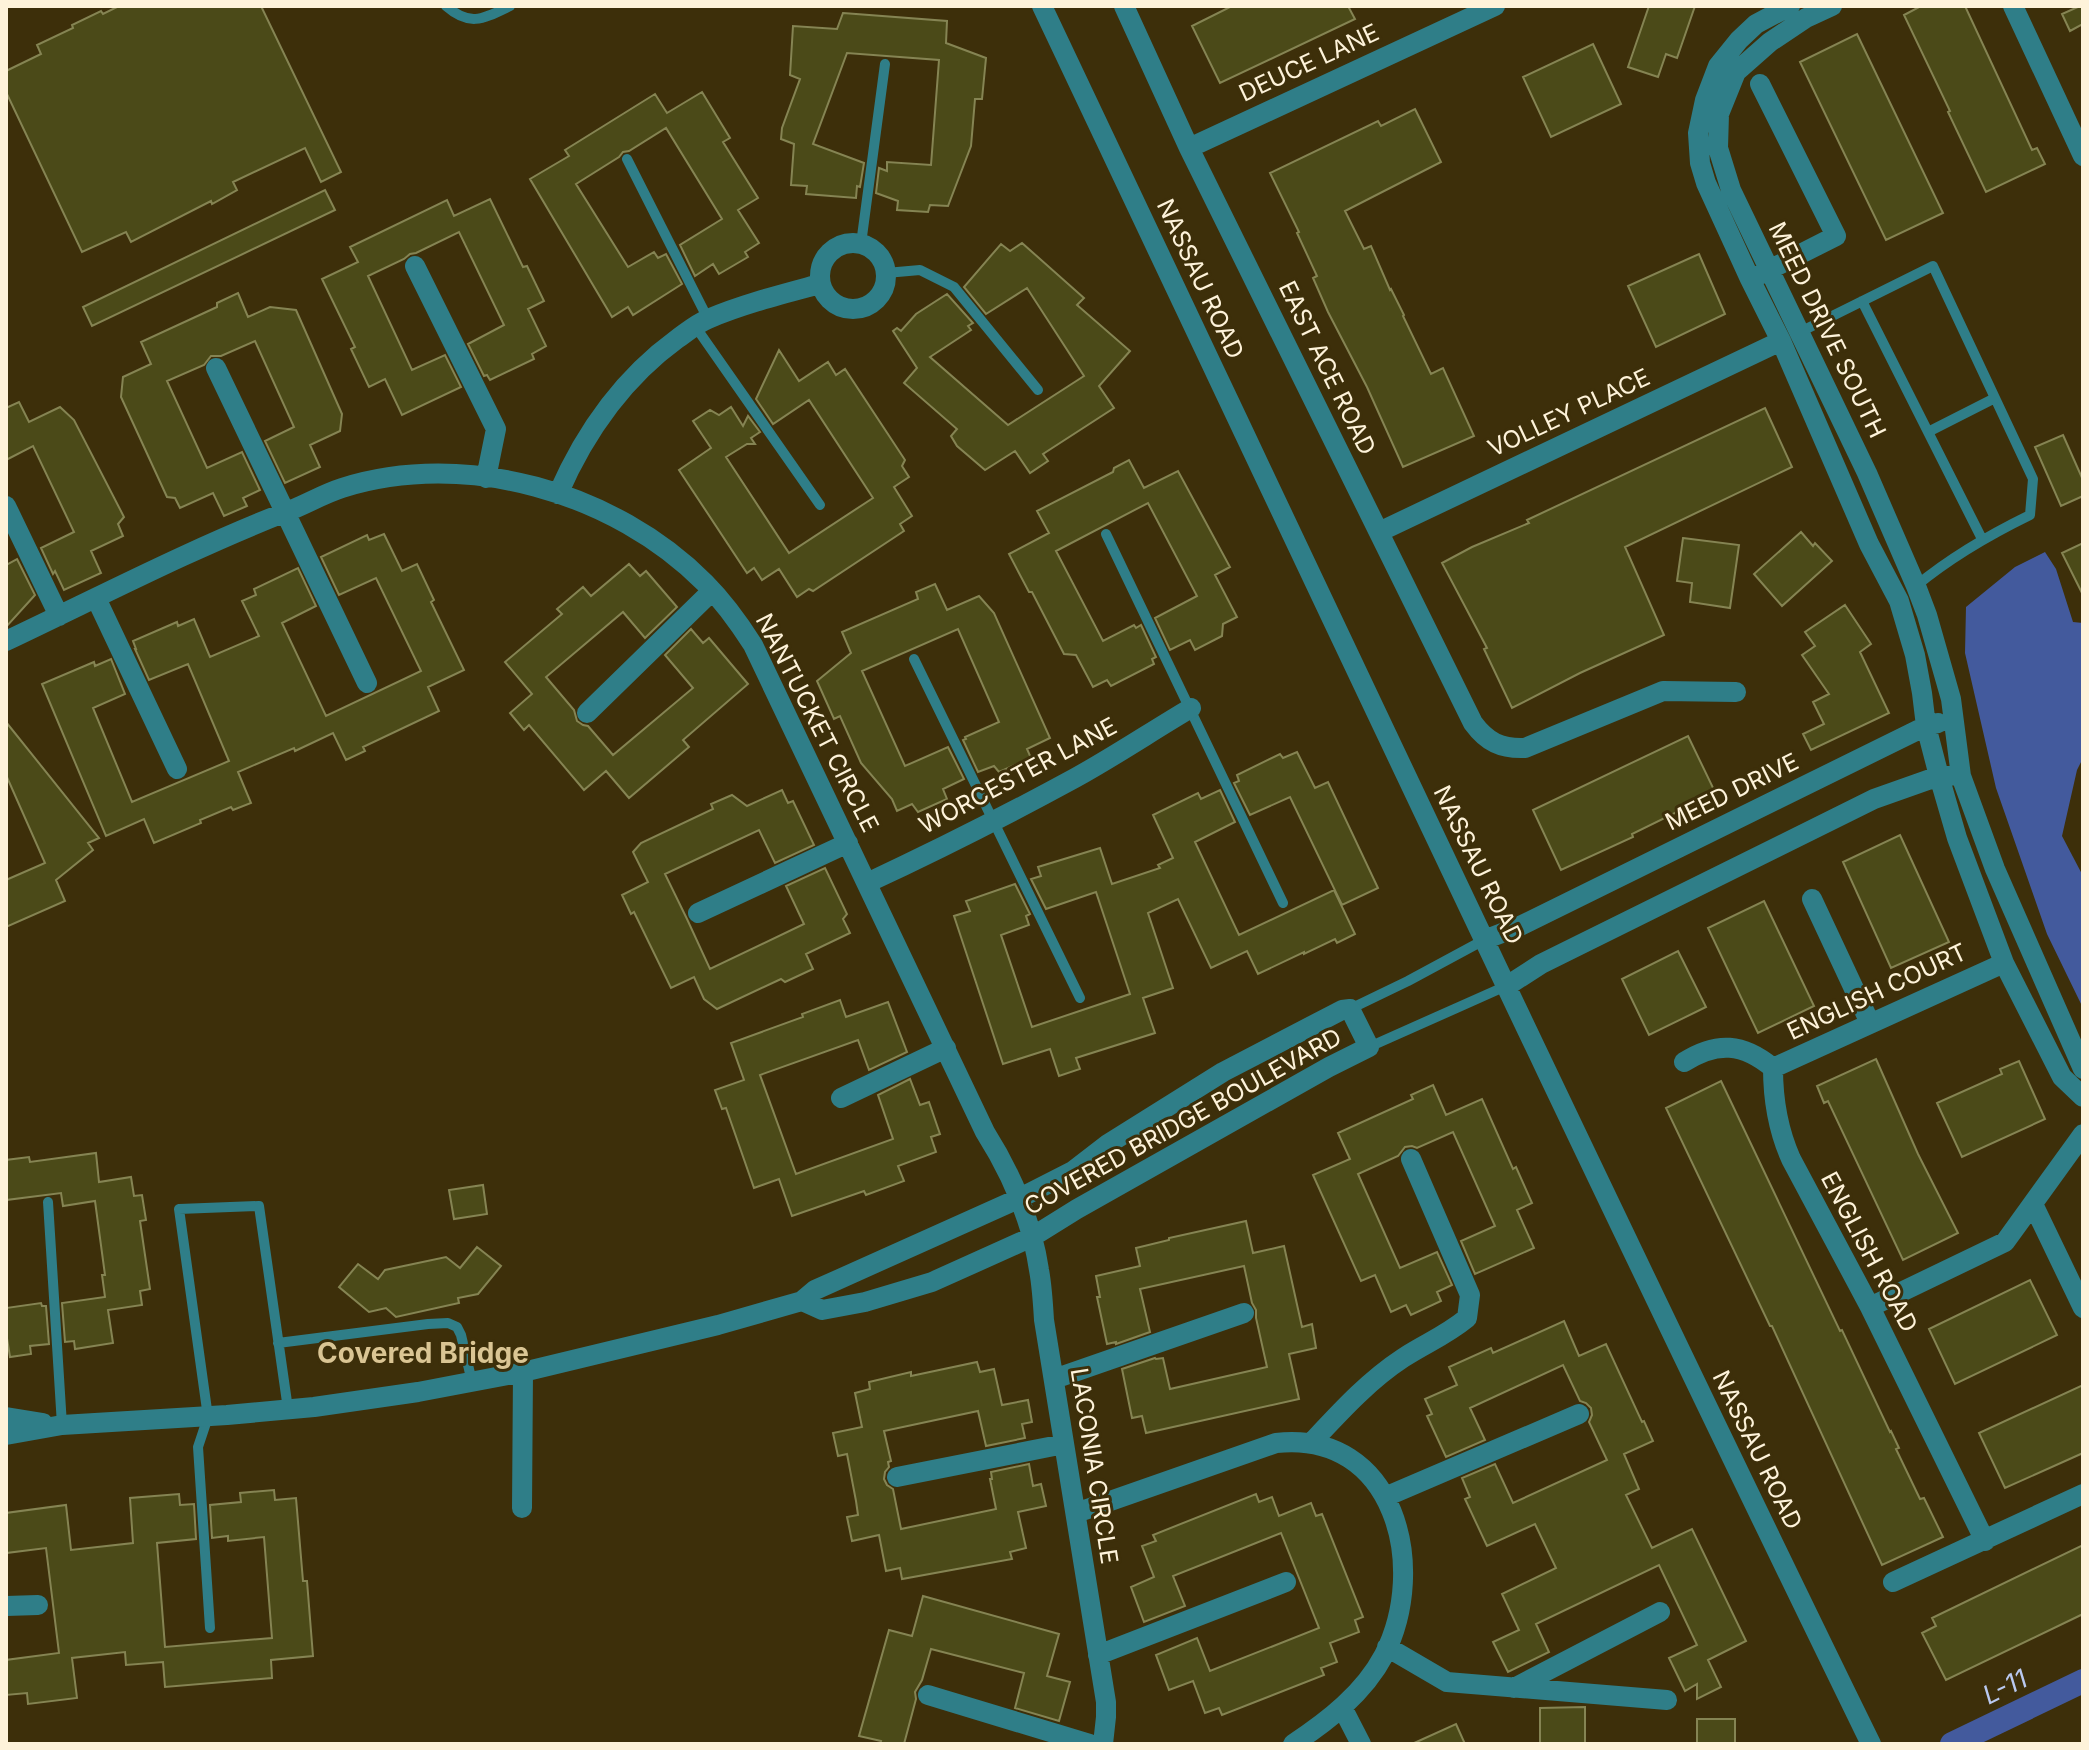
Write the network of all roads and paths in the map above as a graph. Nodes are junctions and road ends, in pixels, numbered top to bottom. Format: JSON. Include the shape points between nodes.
{"nodes":[{"id":1,"x":446,"y":6,"type":"edge"},
{"id":2,"x":510,"y":6,"type":"edge"},
{"id":3,"x":1042,"y":6,"type":"edge"},
{"id":4,"x":1124,"y":6,"type":"edge"},
{"id":5,"x":1495,"y":6,"type":"edge"},
{"id":6,"x":1790,"y":6,"type":"edge"},
{"id":7,"x":1832,"y":6,"type":"edge"},
{"id":8,"x":2013,"y":6,"type":"edge"},
{"id":9,"x":885,"y":64,"type":"dead end"},
{"id":10,"x":1760,"y":84,"type":"dead end"},
{"id":11,"x":1189,"y":148,"type":"junction"},
{"id":12,"x":2083,"y":156,"type":"edge"},
{"id":13,"x":627,"y":159,"type":"dead end"},
{"id":14,"x":861,"y":244,"type":"junction"},
{"id":15,"x":415,"y":266,"type":"dead end"},
{"id":16,"x":1769,"y":270,"type":"junction"},
{"id":17,"x":886,"y":273,"type":"junction"},
{"id":18,"x":1750,"y":279,"type":"junction"},
{"id":19,"x":820,"y":284,"type":"junction"},
{"id":20,"x":1862,"y":301,"type":"junction"},
{"id":21,"x":701,"y":323,"type":"junction"},
{"id":22,"x":1790,"y":337,"type":"junction"},
{"id":23,"x":216,"y":368,"type":"dead end"},
{"id":24,"x":1038,"y":390,"type":"dead end"},
{"id":25,"x":1995,"y":398,"type":"junction"},
{"id":26,"x":1928,"y":432,"type":"junction"},
{"id":27,"x":486,"y":478,"type":"junction"},
{"id":28,"x":558,"y":494,"type":"junction"},
{"id":29,"x":820,"y":505,"type":"dead end"},
{"id":30,"x":6,"y":506,"type":"edge"},
{"id":31,"x":286,"y":512,"type":"junction"},
{"id":32,"x":1379,"y":532,"type":"junction"},
{"id":33,"x":1106,"y":534,"type":"dead end"},
{"id":34,"x":1982,"y":539,"type":"junction"},
{"id":35,"x":1916,"y":586,"type":"junction"},
{"id":36,"x":712,"y":591,"type":"junction"},
{"id":37,"x":96,"y":598,"type":"junction"},
{"id":38,"x":1899,"y":601,"type":"junction"},
{"id":39,"x":59,"y":616,"type":"junction"},
{"id":40,"x":6,"y":641,"type":"edge"},
{"id":41,"x":914,"y":659,"type":"dead end"},
{"id":42,"x":367,"y":683,"type":"dead end"},
{"id":43,"x":1736,"y":692,"type":"dead end"},
{"id":44,"x":1191,"y":708,"type":"junction"},
{"id":45,"x":587,"y":713,"type":"dead end"},
{"id":46,"x":1954,"y":720,"type":"junction"},
{"id":47,"x":1926,"y":726,"type":"junction"},
{"id":48,"x":177,"y":769,"type":"dead end"},
{"id":49,"x":1939,"y":776,"type":"junction"},
{"id":50,"x":1961,"y":776,"type":"junction"},
{"id":51,"x":992,"y":821,"type":"junction"},
{"id":52,"x":848,"y":843,"type":"junction"},
{"id":53,"x":867,"y":883,"type":"junction"},
{"id":54,"x":1812,"y":899,"type":"dead end"},
{"id":55,"x":1283,"y":903,"type":"dead end"},
{"id":56,"x":698,"y":913,"type":"dead end"},
{"id":57,"x":1484,"y":940,"type":"junction"},
{"id":58,"x":2004,"y":963,"type":"junction"},
{"id":59,"x":1507,"y":986,"type":"junction"},
{"id":60,"x":1080,"y":998,"type":"dead end"},
{"id":61,"x":1350,"y":1009,"type":"junction"},
{"id":62,"x":1870,"y":1023,"type":"junction"},
{"id":63,"x":1369,"y":1047,"type":"junction"},
{"id":64,"x":946,"y":1048,"type":"junction"},
{"id":65,"x":1684,"y":1062,"type":"dead end"},
{"id":66,"x":1773,"y":1068,"type":"junction"},
{"id":67,"x":2083,"y":1069,"type":"edge"},
{"id":68,"x":2083,"y":1097,"type":"edge"},
{"id":69,"x":841,"y":1098,"type":"dead end"},
{"id":70,"x":2083,"y":1134,"type":"edge"},
{"id":71,"x":1411,"y":1159,"type":"dead end"},
{"id":72,"x":1018,"y":1199,"type":"junction"},
{"id":73,"x":48,"y":1202,"type":"dead end"},
{"id":74,"x":2033,"y":1204,"type":"junction"},
{"id":75,"x":1032,"y":1237,"type":"junction"},
{"id":76,"x":802,"y":1301,"type":"junction"},
{"id":77,"x":1870,"y":1307,"type":"junction"},
{"id":78,"x":2083,"y":1308,"type":"edge"},
{"id":79,"x":1244,"y":1313,"type":"dead end"},
{"id":80,"x":278,"y":1343,"type":"junction"},
{"id":81,"x":523,"y":1372,"type":"junction"},
{"id":82,"x":1054,"y":1379,"type":"junction"},
{"id":83,"x":472,"y":1382,"type":"junction"},
{"id":84,"x":288,"y":1409,"type":"junction"},
{"id":85,"x":1579,"y":1414,"type":"dead end"},
{"id":86,"x":6,"y":1417,"type":"edge"},
{"id":87,"x":208,"y":1417,"type":"junction"},
{"id":88,"x":62,"y":1425,"type":"junction"},
{"id":89,"x":6,"y":1435,"type":"edge"},
{"id":90,"x":1311,"y":1443,"type":"junction"},
{"id":91,"x":1064,"y":1444,"type":"junction"},
{"id":92,"x":897,"y":1477,"type":"dead end"},
{"id":93,"x":2083,"y":1494,"type":"edge"},
{"id":94,"x":1385,"y":1497,"type":"junction"},
{"id":95,"x":522,"y":1508,"type":"dead end"},
{"id":96,"x":1076,"y":1513,"type":"junction"},
{"id":97,"x":1985,"y":1541,"type":"junction"},
{"id":98,"x":1286,"y":1582,"type":"dead end"},
{"id":99,"x":1893,"y":1582,"type":"dead end"},
{"id":100,"x":38,"y":1605,"type":"dead end"},
{"id":101,"x":6,"y":1606,"type":"edge"},
{"id":102,"x":1660,"y":1612,"type":"dead end"},
{"id":103,"x":210,"y":1628,"type":"dead end"},
{"id":104,"x":1387,"y":1647,"type":"junction"},
{"id":105,"x":1098,"y":1655,"type":"junction"},
{"id":106,"x":1514,"y":1688,"type":"junction"},
{"id":107,"x":928,"y":1695,"type":"dead end"},
{"id":108,"x":1667,"y":1700,"type":"dead end"},
{"id":109,"x":1342,"y":1707,"type":"junction"},
{"id":110,"x":1090,"y":1744,"type":"edge"},
{"id":111,"x":1103,"y":1744,"type":"edge"},
{"id":112,"x":1293,"y":1744,"type":"edge"},
{"id":113,"x":1361,"y":1744,"type":"edge"},
{"id":114,"x":1871,"y":1744,"type":"edge"}],
"edges":[{"from":1,"to":2,"type":"lane","via":[[476,20]]},
{"from":3,"to":57,"type":"street","name":"NASSAU ROAD"},
{"from":4,"to":11,"type":"street","name":"EAST ACE ROAD"},
{"from":5,"to":11,"type":"street","name":"DEUCE LANE"},
{"from":6,"to":18,"type":"street","name":"MEED DRIVE SOUTH","via":[[1756,24],[1718,66],[1698,133],[1706,183]]},
{"from":7,"to":16,"type":"street","name":"MEED DRIVE SOUTH","via":[[1770,42],[1736,72],[1719,114],[1718,148],[1731,190]]},
{"from":8,"to":12,"type":"street"},
{"from":9,"to":14,"type":"lane"},
{"from":10,"to":16,"type":"street","via":[[1836,236]]},
{"from":11,"to":32,"type":"street","name":"EAST ACE ROAD"},
{"from":13,"to":21,"type":"lane"},
{"from":14,"to":17,"type":"street","via":[[878,255]]},
{"from":14,"to":19,"type":"street","via":[[838,246],[829,253],[822,262]]},
{"from":15,"to":27,"type":"street","via":[[496,429]]},
{"from":16,"to":18,"type":"street"},
{"from":16,"to":22,"type":"street","name":"MEED DRIVE SOUTH"},
{"from":17,"to":19,"type":"street","via":[[880,294],[863,308],[842,308],[824,295]]},
{"from":17,"to":24,"type":"lane","via":[[920,270],[954,287]]},
{"from":18,"to":22,"type":"street","name":"MEED DRIVE SOUTH"},
{"from":19,"to":21,"type":"street"},
{"from":20,"to":22,"type":"lane"},
{"from":20,"to":25,"type":"lane","via":[[1933,266]]},
{"from":20,"to":26,"type":"lane"},
{"from":21,"to":28,"type":"street","via":[[623,387],[594,425]]},
{"from":21,"to":29,"type":"lane"},
{"from":22,"to":32,"type":"street","name":"VOLLEY PLACE"},
{"from":22,"to":35,"type":"street","name":"MEED DRIVE SOUTH","via":[[1867,473]]},
{"from":22,"to":38,"type":"street","name":"MEED DRIVE SOUTH","via":[[1869,544]]},
{"from":23,"to":31,"type":"street"},
{"from":25,"to":26,"type":"lane"},
{"from":25,"to":34,"type":"lane","via":[[2033,479],[2030,515]]},
{"from":26,"to":34,"type":"lane"},
{"from":27,"to":28,"type":"street","name":"NANTUCKET CIRCLE"},
{"from":27,"to":31,"type":"street","name":"NANTUCKET CIRCLE","via":[[405,475],[340,488]]},
{"from":28,"to":36,"type":"street","name":"NANTUCKET CIRCLE","via":[[649,538]]},
{"from":30,"to":39,"type":"street"},
{"from":31,"to":37,"type":"street","name":"NANTUCKET CIRCLE"},
{"from":31,"to":42,"type":"street"},
{"from":32,"to":43,"type":"street","name":"EAST ACE ROAD","via":[[1473,723],[1495,744],[1525,748],[1663,691]]},
{"from":33,"to":44,"type":"lane"},
{"from":34,"to":35,"type":"lane"},
{"from":35,"to":38,"type":"lane"},
{"from":35,"to":46,"type":"street","name":"MEED DRIVE SOUTH"},
{"from":36,"to":45,"type":"street"},
{"from":36,"to":52,"type":"street","name":"NANTUCKET CIRCLE","via":[[753,645]]},
{"from":37,"to":39,"type":"street","name":"NANTUCKET CIRCLE"},
{"from":37,"to":48,"type":"street"},
{"from":38,"to":47,"type":"street","name":"MEED DRIVE SOUTH","via":[[1915,655]]},
{"from":39,"to":40,"type":"street","name":"NANTUCKET CIRCLE"},
{"from":41,"to":51,"type":"lane"},
{"from":44,"to":51,"type":"street","name":"WORCESTER LANE"},
{"from":44,"to":55,"type":"lane"},
{"from":46,"to":47,"type":"street","name":"MEED DRIVE"},
{"from":46,"to":50,"type":"street"},
{"from":47,"to":49,"type":"street","name":"MEED DRIVE SOUTH"},
{"from":47,"to":57,"type":"street","name":"MEED DRIVE"},
{"from":49,"to":50,"type":"street"},
{"from":49,"to":58,"type":"street","name":"MEED DRIVE SOUTH"},
{"from":49,"to":59,"type":"street","via":[[1874,799],[1541,964]]},
{"from":50,"to":67,"type":"street","via":[[1995,869]]},
{"from":51,"to":53,"type":"street","name":"WORCESTER LANE"},
{"from":51,"to":60,"type":"lane"},
{"from":52,"to":53,"type":"street","name":"NANTUCKET CIRCLE"},
{"from":52,"to":56,"type":"street"},
{"from":53,"to":64,"type":"street","name":"NANTUCKET CIRCLE"},
{"from":54,"to":62,"type":"street"},
{"from":57,"to":59,"type":"street","name":"NASSAU ROAD"},
{"from":57,"to":61,"type":"lane"},
{"from":58,"to":62,"type":"street","name":"ENGLISH COURT"},
{"from":58,"to":68,"type":"street","name":"MEED DRIVE SOUTH","via":[[2062,1077]]},
{"from":59,"to":63,"type":"lane"},
{"from":59,"to":114,"type":"street","name":"NASSAU ROAD"},
{"from":61,"to":63,"type":"street","name":"COVERED BRIDGE BOULEVARD"},
{"from":61,"to":72,"type":"street","name":"COVERED BRIDGE BOULEVARD","via":[[1223,1072],[1073,1171]]},
{"from":62,"to":66,"type":"street","name":"ENGLISH COURT"},
{"from":63,"to":75,"type":"street","name":"COVERED BRIDGE BOULEVARD"},
{"from":64,"to":69,"type":"street"},
{"from":64,"to":72,"type":"street","name":"NANTUCKET CIRCLE"},
{"from":65,"to":66,"type":"street","via":[[1699,1052],[1731,1047]]},
{"from":66,"to":77,"type":"street","name":"ENGLISH ROAD","via":[[1776,1115],[1785,1145]]},
{"from":70,"to":74,"type":"street"},
{"from":71,"to":90,"type":"street","via":[[1470,1295],[1467,1318],[1361,1390]]},
{"from":72,"to":75,"type":"street","name":"LACONIA CIRCLE"},
{"from":72,"to":76,"type":"street","name":"COVERED BRIDGE BOULEVARD","via":[[815,1290]]},
{"from":73,"to":88,"type":"lane"},
{"from":74,"to":77,"type":"street","via":[[2005,1242]]},
{"from":74,"to":78,"type":"street"},
{"from":75,"to":76,"type":"street","name":"COVERED BRIDGE BOULEVARD","via":[[932,1282],[865,1302],[822,1310]]},
{"from":75,"to":82,"type":"street","name":"LACONIA CIRCLE"},
{"from":76,"to":81,"type":"street","name":"COVERED BRIDGE BOULEVARD"},
{"from":77,"to":97,"type":"street","name":"ENGLISH ROAD"},
{"from":79,"to":82,"type":"street"},
{"from":80,"to":83,"type":"lane","via":[[448,1323],[461,1335]]},
{"from":80,"to":84,"type":"lane"},
{"from":80,"to":87,"type":"lane","via":[[259,1206],[179,1209]]},
{"from":81,"to":83,"type":"street","name":"COVERED BRIDGE BOULEVARD"},
{"from":81,"to":95,"type":"street"},
{"from":82,"to":91,"type":"street","name":"LACONIA CIRCLE"},
{"from":83,"to":84,"type":"street","name":"COVERED BRIDGE BOULEVARD"},
{"from":84,"to":87,"type":"street","name":"COVERED BRIDGE BOULEVARD"},
{"from":85,"to":94,"type":"street"},
{"from":86,"to":88,"type":"street","name":"COVERED BRIDGE BOULEVARD"},
{"from":87,"to":88,"type":"street","name":"COVERED BRIDGE BOULEVARD"},
{"from":87,"to":103,"type":"lane","via":[[198,1447]]},
{"from":88,"to":89,"type":"street","name":"COVERED BRIDGE BOULEVARD"},
{"from":90,"to":94,"type":"street","via":[[1358,1463]]},
{"from":90,"to":96,"type":"street","via":[[1276,1443]]},
{"from":91,"to":92,"type":"street"},
{"from":91,"to":96,"type":"street","name":"LACONIA CIRCLE"},
{"from":93,"to":97,"type":"street"},
{"from":94,"to":104,"type":"street","via":[[1399,1538],[1403,1575],[1399,1612]]},
{"from":96,"to":105,"type":"street","name":"LACONIA CIRCLE"},
{"from":97,"to":99,"type":"street"},
{"from":98,"to":105,"type":"street"},
{"from":100,"to":101,"type":"street"},
{"from":102,"to":106,"type":"street"},
{"from":104,"to":106,"type":"street","via":[[1447,1682]]},
{"from":104,"to":109,"type":"street"},
{"from":105,"to":111,"type":"street","name":"LACONIA CIRCLE","via":[[1106,1702]]},
{"from":106,"to":108,"type":"street"},
{"from":107,"to":110,"type":"street"},
{"from":109,"to":112,"type":"street"},
{"from":109,"to":113,"type":"street"}]}
